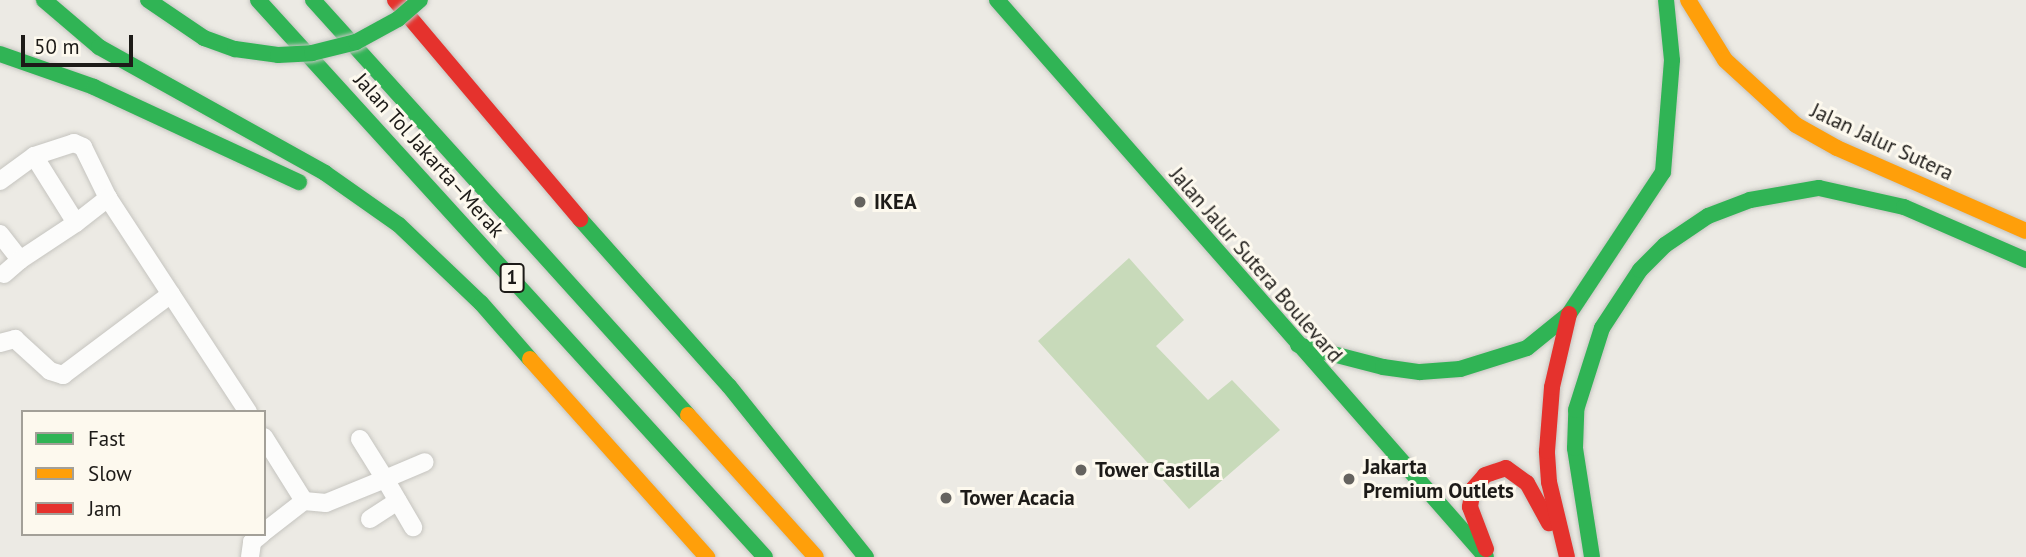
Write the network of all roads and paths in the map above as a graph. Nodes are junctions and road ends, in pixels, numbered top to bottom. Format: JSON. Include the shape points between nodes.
{"nodes":[{"id":1,"x":44,"y":0,"type":"edge"},
{"id":2,"x":148,"y":0,"type":"edge"},
{"id":3,"x":258,"y":0,"type":"edge"},
{"id":4,"x":313,"y":0,"type":"edge"},
{"id":5,"x":395,"y":0,"type":"edge"},
{"id":6,"x":418,"y":0,"type":"edge"},
{"id":7,"x":997,"y":0,"type":"edge"},
{"id":8,"x":1667,"y":0,"type":"edge"},
{"id":9,"x":1689,"y":0,"type":"edge"},
{"id":10,"x":0,"y":54,"type":"edge"},
{"id":11,"x":34,"y":156,"type":"junction"},
{"id":12,"x":525,"y":157,"type":"junction"},
{"id":13,"x":0,"y":181,"type":"edge"},
{"id":14,"x":108,"y":198,"type":"junction"},
{"id":15,"x":76,"y":223,"type":"junction"},
{"id":16,"x":2026,"y":231,"type":"edge"},
{"id":17,"x":0,"y":234,"type":"edge"},
{"id":18,"x":20,"y":260,"type":"junction"},
{"id":19,"x":2026,"y":260,"type":"edge"},
{"id":20,"x":440,"y":264,"type":"junction"},
{"id":21,"x":4,"y":274,"type":"dead end"},
{"id":22,"x":171,"y":294,"type":"junction"},
{"id":23,"x":1569,"y":314,"type":"junction"},
{"id":24,"x":0,"y":344,"type":"edge"},
{"id":25,"x":1298,"y":345,"type":"junction"},
{"id":26,"x":247,"y":410,"type":"edge"},
{"id":27,"x":267,"y":428,"type":"edge"},
{"id":28,"x":360,"y":439,"type":"dead end"},
{"id":29,"x":425,"y":462,"type":"dead end"},
{"id":30,"x":385,"y":479,"type":"junction"},
{"id":31,"x":304,"y":501,"type":"junction"},
{"id":32,"x":398,"y":501,"type":"junction"},
{"id":33,"x":370,"y":519,"type":"dead end"},
{"id":34,"x":413,"y":527,"type":"dead end"},
{"id":35,"x":266,"y":531,"type":"edge"},
{"id":36,"x":259,"y":536,"type":"edge"},
{"id":37,"x":250,"y":557,"type":"edge"},
{"id":38,"x":707,"y":557,"type":"edge"},
{"id":39,"x":765,"y":557,"type":"edge"},
{"id":40,"x":816,"y":557,"type":"edge"},
{"id":41,"x":866,"y":557,"type":"edge"},
{"id":42,"x":1488,"y":557,"type":"edge"},
{"id":43,"x":1565,"y":557,"type":"edge"},
{"id":44,"x":1592,"y":557,"type":"edge"}],
"edges":[{"from":1,"to":20,"type":"main road","via":[[99,47],[325,173],[399,225]]},
{"from":2,"to":6,"type":"main road","bridge":true,"via":[[190,31],[220,45],[296,55],[356,42],[398,19]]},
{"from":3,"to":39,"type":"main road","name":"Jalan Tol Jakarta–Merak","number":"1"},
{"from":4,"to":40,"type":"main road","name":"Jalan Tol Jakarta–Merak","number":"1"},
{"from":5,"to":12,"type":"main road"},
{"from":6,"to":12,"type":"main road"},
{"from":7,"to":25,"type":"main road","name":"Jalan Jalur Sutera Boulevard"},
{"from":8,"to":23,"type":"main road","via":[[1672,60],[1662,172],[1644,207]]},
{"from":9,"to":16,"type":"main road","name":"Jalan Jalur Sutera","via":[[1725,60],[1796,125],[1837,148]]},
{"from":10,"to":20,"type":"main road","via":[[94,87],[324,195]]},
{"from":11,"to":13,"type":"street"},
{"from":11,"to":14,"type":"street","via":[[81,145]]},
{"from":11,"to":15,"type":"street"},
{"from":12,"to":41,"type":"main road","via":[[729,386]]},
{"from":14,"to":15,"type":"street"},
{"from":14,"to":22,"type":"street"},
{"from":15,"to":18,"type":"street"},
{"from":17,"to":18,"type":"street"},
{"from":18,"to":21,"type":"street"},
{"from":19,"to":44,"type":"main road","via":[[1904,207],[1819,188],[1750,200],[1708,216],[1665,245],[1640,270],[1602,328],[1576,410],[1575,448]]},
{"from":20,"to":38,"type":"main road","via":[[503,327]]},
{"from":22,"to":24,"type":"street","via":[[63,375],[50,371],[15,339]]},
{"from":22,"to":26,"type":"street"},
{"from":23,"to":25,"type":"main road","via":[[1527,348],[1460,369],[1420,372]]},
{"from":23,"to":43,"type":"main road","via":[[1552,387],[1547,450]]},
{"from":25,"to":42,"type":"main road","name":"Jalan Jalur Sutera Boulevard"},
{"from":27,"to":31,"type":"street"},
{"from":28,"to":30,"type":"street"},
{"from":29,"to":30,"type":"street"},
{"from":30,"to":31,"type":"street","via":[[326,503]]},
{"from":30,"to":32,"type":"street"},
{"from":31,"to":35,"type":"street"},
{"from":32,"to":33,"type":"street"},
{"from":32,"to":34,"type":"street"},
{"from":36,"to":37,"type":"street","via":[[252,542]]},
{"from":42,"to":43,"type":"main road","via":[[1470,507],[1474,489],[1485,475],[1506,468],[1527,483]]}]}
